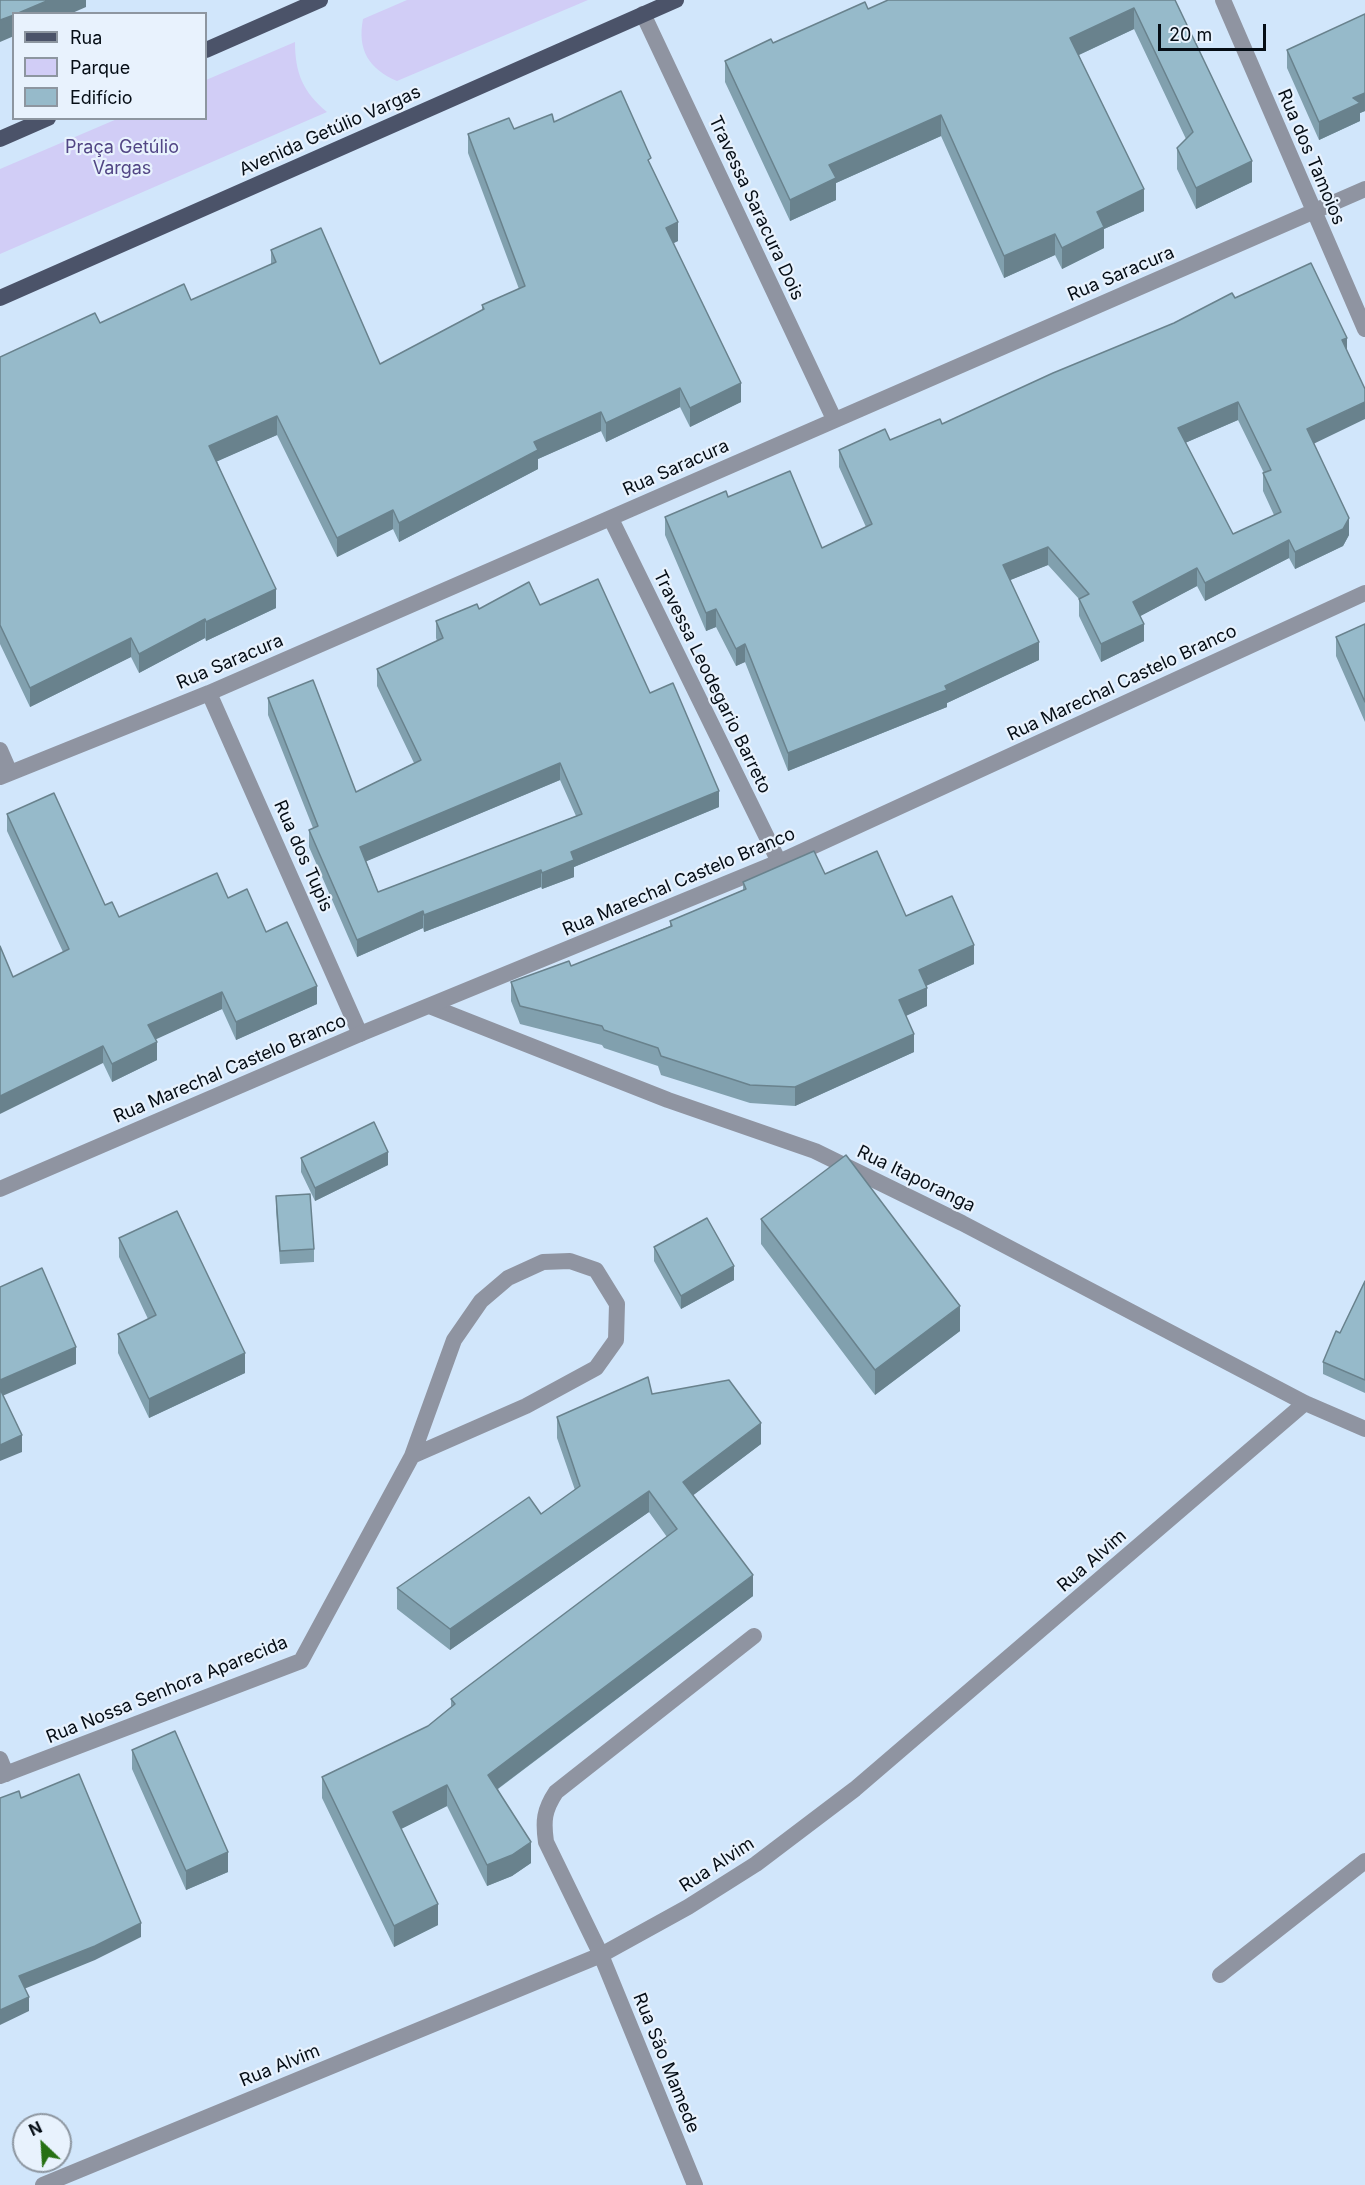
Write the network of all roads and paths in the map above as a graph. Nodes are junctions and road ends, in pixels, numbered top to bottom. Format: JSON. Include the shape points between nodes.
{"nodes":[{"id":1,"x":320,"y":0,"type":"edge"},
{"id":2,"x":676,"y":0,"type":"edge"},
{"id":3,"x":1223,"y":0,"type":"edge"},
{"id":4,"x":643,"y":14,"type":"junction"},
{"id":5,"x":207,"y":50,"type":"edge"},
{"id":6,"x":43,"y":120,"type":"edge"},
{"id":7,"x":0,"y":139,"type":"edge"},
{"id":8,"x":1365,"y":189,"type":"edge"},
{"id":9,"x":1314,"y":212,"type":"junction"},
{"id":10,"x":0,"y":298,"type":"edge"},
{"id":11,"x":1365,"y":328,"type":"edge"},
{"id":12,"x":834,"y":419,"type":"junction"},
{"id":13,"x":611,"y":519,"type":"junction"},
{"id":14,"x":1365,"y":592,"type":"edge"},
{"id":15,"x":209,"y":693,"type":"junction"},
{"id":16,"x":0,"y":750,"type":"edge"},
{"id":17,"x":5,"y":775,"type":"edge"},
{"id":18,"x":779,"y":862,"type":"junction"},
{"id":19,"x":432,"y":1007,"type":"junction"},
{"id":20,"x":360,"y":1034,"type":"junction"},
{"id":21,"x":0,"y":1190,"type":"edge"},
{"id":22,"x":1305,"y":1403,"type":"junction"},
{"id":23,"x":1365,"y":1429,"type":"edge"},
{"id":24,"x":412,"y":1456,"type":"junction"},
{"id":25,"x":754,"y":1636,"type":"dead end"},
{"id":26,"x":2,"y":1770,"type":"edge"},
{"id":27,"x":1365,"y":1861,"type":"edge"},
{"id":28,"x":601,"y":1955,"type":"junction"},
{"id":29,"x":1220,"y":1975,"type":"dead end"},
{"id":30,"x":43,"y":2185,"type":"edge"},
{"id":31,"x":695,"y":2185,"type":"edge"}],
"edges":[{"from":1,"to":5,"type":"main road"},
{"from":2,"to":4,"type":"main road","name":"Avenida Getúlio Vargas"},
{"from":3,"to":9,"type":"street","name":"Rua dos Tamoios"},
{"from":4,"to":10,"type":"main road","name":"Avenida Getúlio Vargas"},
{"from":4,"to":12,"type":"street","name":"Travessa Saracura Dois"},
{"from":6,"to":7,"type":"main road"},
{"from":8,"to":9,"type":"street","name":"Rua Saracura"},
{"from":9,"to":11,"type":"street","name":"Rua dos Tamoios"},
{"from":9,"to":12,"type":"street","name":"Rua Saracura"},
{"from":12,"to":13,"type":"street","name":"Rua Saracura"},
{"from":13,"to":15,"type":"street","name":"Rua Saracura"},
{"from":13,"to":18,"type":"street","name":"Travessa Leodegario Barreto"},
{"from":14,"to":18,"type":"street","name":"Rua Marechal Castelo Branco"},
{"from":15,"to":17,"type":"street","name":"Rua Saracura"},
{"from":15,"to":20,"type":"street","name":"Rua dos Tupis"},
{"from":16,"to":17,"type":"street"},
{"from":18,"to":19,"type":"street","name":"Rua Marechal Castelo Branco"},
{"from":19,"to":20,"type":"street","name":"Rua Marechal Castelo Branco"},
{"from":19,"to":22,"type":"street","name":"Rua Itaporanga","via":[[668,1100],[815,1151],[972,1228]]},
{"from":20,"to":21,"type":"street","name":"Rua Marechal Castelo Branco"},
{"from":22,"to":23,"type":"street","name":"Rua Itaporanga"},
{"from":22,"to":28,"type":"street","name":"Rua Alvim","via":[[855,1789],[756,1864]]},
{"from":24,"to":24,"type":"street","name":"Rua Nossa Senhora Aparecida","via":[[526,1406],[596,1368],[616,1340],[617,1304],[596,1270],[570,1261],[543,1262],[508,1278],[481,1301],[454,1340]]},
{"from":24,"to":26,"type":"street","name":"Rua Nossa Senhora Aparecida","via":[[301,1661]]},
{"from":25,"to":28,"type":"street","name":"Rua São Mamede","via":[[556,1792],[545,1808],[546,1842]]},
{"from":27,"to":29,"type":"street"},
{"from":28,"to":30,"type":"street","name":"Rua Alvim"},
{"from":28,"to":31,"type":"street","name":"Rua São Mamede"}]}
